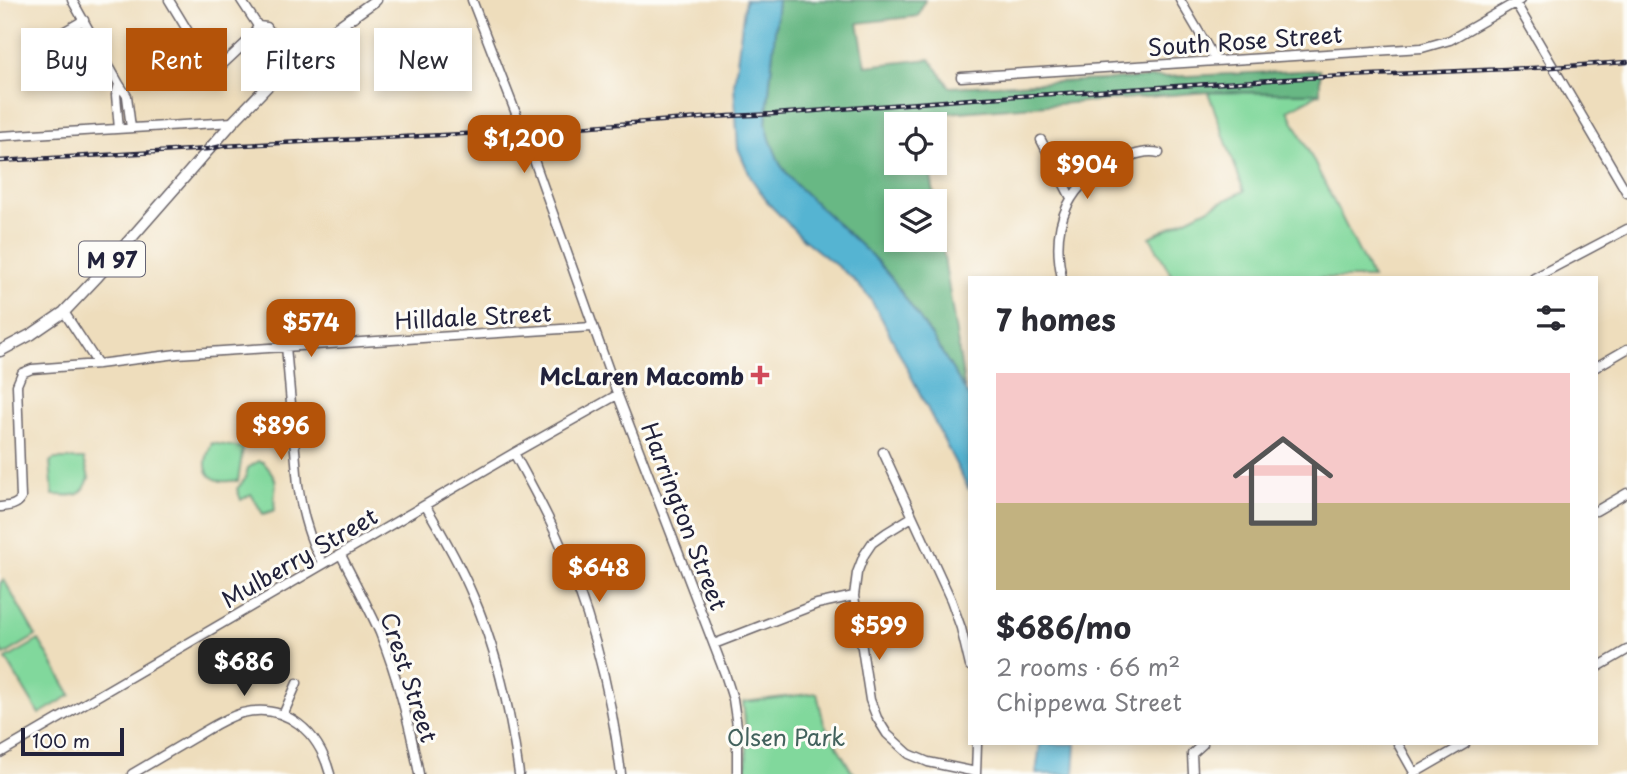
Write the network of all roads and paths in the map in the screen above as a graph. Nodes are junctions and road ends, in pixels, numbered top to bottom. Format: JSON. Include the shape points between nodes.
{"nodes":[{"id":1,"x":72,"y":0,"type":"edge"},
{"id":2,"x":169,"y":0,"type":"edge"},
{"id":3,"x":241,"y":0,"type":"edge"},
{"id":4,"x":376,"y":0,"type":"edge"},
{"id":5,"x":472,"y":0,"type":"edge"},
{"id":6,"x":1180,"y":0,"type":"edge"},
{"id":7,"x":1517,"y":1,"type":"edge"},
{"id":8,"x":83,"y":20,"type":"junction"},
{"id":9,"x":258,"y":26,"type":"junction"},
{"id":10,"x":69,"y":28,"type":"edge"},
{"id":11,"x":268,"y":28,"type":"edge"},
{"id":12,"x":336,"y":28,"type":"edge"},
{"id":13,"x":1216,"y":61,"type":"junction"},
{"id":14,"x":961,"y":77,"type":"dead end"},
{"id":15,"x":119,"y":84,"type":"junction"},
{"id":16,"x":263,"y":91,"type":"edge"},
{"id":17,"x":233,"y":122,"type":"junction"},
{"id":18,"x":131,"y":128,"type":"junction"},
{"id":19,"x":119,"y":129,"type":"junction"},
{"id":20,"x":0,"y":136,"type":"edge"},
{"id":21,"x":1041,"y":139,"type":"dead end"},
{"id":22,"x":1159,"y":153,"type":"dead end"},
{"id":23,"x":1627,"y":193,"type":"edge"},
{"id":24,"x":1071,"y":198,"type":"junction"},
{"id":25,"x":1627,"y":229,"type":"edge"},
{"id":26,"x":1062,"y":276,"type":"edge"},
{"id":27,"x":1538,"y":276,"type":"edge"},
{"id":28,"x":64,"y":312,"type":"junction"},
{"id":29,"x":592,"y":327,"type":"junction"},
{"id":30,"x":286,"y":346,"type":"junction"},
{"id":31,"x":1627,"y":349,"type":"edge"},
{"id":32,"x":0,"y":351,"type":"edge"},
{"id":33,"x":98,"y":364,"type":"junction"},
{"id":34,"x":1598,"y":366,"type":"edge"},
{"id":35,"x":617,"y":395,"type":"junction"},
{"id":36,"x":883,"y":452,"type":"dead end"},
{"id":37,"x":514,"y":453,"type":"junction"},
{"id":38,"x":1627,"y":493,"type":"edge"},
{"id":39,"x":425,"y":505,"type":"junction"},
{"id":40,"x":0,"y":507,"type":"edge"},
{"id":41,"x":1598,"y":510,"type":"edge"},
{"id":42,"x":912,"y":517,"type":"junction"},
{"id":43,"x":341,"y":555,"type":"junction"},
{"id":44,"x":323,"y":564,"type":"junction"},
{"id":45,"x":854,"y":596,"type":"junction"},
{"id":46,"x":714,"y":644,"type":"junction"},
{"id":47,"x":1627,"y":650,"type":"edge"},
{"id":48,"x":968,"y":658,"type":"edge"},
{"id":49,"x":1598,"y":667,"type":"edge"},
{"id":50,"x":297,"y":683,"type":"dead end"},
{"id":51,"x":283,"y":715,"type":"junction"},
{"id":52,"x":978,"y":745,"type":"edge"},
{"id":53,"x":1202,"y":745,"type":"edge"},
{"id":54,"x":1399,"y":745,"type":"edge"},
{"id":55,"x":1463,"y":745,"type":"edge"},
{"id":56,"x":0,"y":753,"type":"edge"},
{"id":57,"x":976,"y":773,"type":"edge"},
{"id":58,"x":132,"y":774,"type":"edge"},
{"id":59,"x":330,"y":774,"type":"edge"},
{"id":60,"x":419,"y":774,"type":"edge"},
{"id":61,"x":519,"y":774,"type":"edge"},
{"id":62,"x":621,"y":774,"type":"edge"},
{"id":63,"x":737,"y":774,"type":"edge"},
{"id":64,"x":1193,"y":774,"type":"edge"},
{"id":65,"x":1414,"y":774,"type":"edge"}],
"edges":[{"from":1,"to":8,"type":"street"},
{"from":2,"to":9,"type":"street","via":[[212,65],[222,66]]},
{"from":3,"to":9,"type":"street"},
{"from":4,"to":12,"type":"main road","number":"M 97"},
{"from":5,"to":29,"type":"street","name":"Harrington Street"},
{"from":6,"to":13,"type":"street"},
{"from":7,"to":13,"type":"street","name":"South Rose Street","via":[[1431,46]]},
{"from":7,"to":23,"type":"street"},
{"from":8,"to":10,"type":"street"},
{"from":8,"to":15,"type":"street"},
{"from":9,"to":11,"type":"street"},
{"from":13,"to":14,"type":"street","name":"South Rose Street"},
{"from":15,"to":18,"type":"street","via":[[127,96]]},
{"from":15,"to":19,"type":"street"},
{"from":16,"to":17,"type":"main road","number":"M 97"},
{"from":17,"to":18,"type":"street"},
{"from":17,"to":28,"type":"main road","number":"M 97"},
{"from":18,"to":19,"type":"street"},
{"from":19,"to":20,"type":"street"},
{"from":21,"to":24,"type":"street"},
{"from":22,"to":24,"type":"street","via":[[1141,153],[1107,166],[1087,179]]},
{"from":24,"to":26,"type":"street","via":[[1059,226]]},
{"from":25,"to":27,"type":"street"},
{"from":28,"to":32,"type":"main road","number":"M 97"},
{"from":28,"to":33,"type":"street"},
{"from":29,"to":30,"type":"street","name":"Hilldale Street"},
{"from":29,"to":35,"type":"street","name":"Harrington Street"},
{"from":30,"to":33,"type":"street","name":"Hilldale Street"},
{"from":30,"to":44,"type":"street","via":[[301,508]]},
{"from":31,"to":34,"type":"street"},
{"from":33,"to":40,"type":"street","name":"Hilldale Street","via":[[22,373],[16,385],[22,493],[19,502]]},
{"from":35,"to":37,"type":"street","name":"Mulberry Street"},
{"from":35,"to":46,"type":"street","name":"Harrington Street"},
{"from":36,"to":42,"type":"street"},
{"from":37,"to":39,"type":"street","name":"Mulberry Street"},
{"from":37,"to":62,"type":"street","via":[[556,533],[586,610],[606,681]]},
{"from":38,"to":41,"type":"street"},
{"from":39,"to":43,"type":"street","name":"Mulberry Street"},
{"from":39,"to":61,"type":"street","via":[[480,614],[511,723]]},
{"from":42,"to":45,"type":"street","via":[[868,549],[857,573]]},
{"from":42,"to":48,"type":"street","via":[[951,600]]},
{"from":43,"to":44,"type":"street","name":"Mulberry Street"},
{"from":43,"to":60,"type":"street","name":"Crest Street","via":[[380,635],[405,709]]},
{"from":44,"to":56,"type":"street","name":"Mulberry Street"},
{"from":45,"to":46,"type":"street","via":[[817,604]]},
{"from":45,"to":57,"type":"street","via":[[870,700],[881,726],[898,746],[918,759]]},
{"from":46,"to":63,"type":"street","name":"Harrington Street","via":[[735,709]]},
{"from":47,"to":49,"type":"street"},
{"from":50,"to":51,"type":"street"},
{"from":51,"to":58,"type":"street","via":[[257,712],[234,716]]},
{"from":51,"to":59,"type":"street","via":[[313,737]]},
{"from":52,"to":57,"type":"street"},
{"from":53,"to":64,"type":"street","via":[[1192,754]]},
{"from":54,"to":65,"type":"street"},
{"from":55,"to":65,"type":"street"}]}
